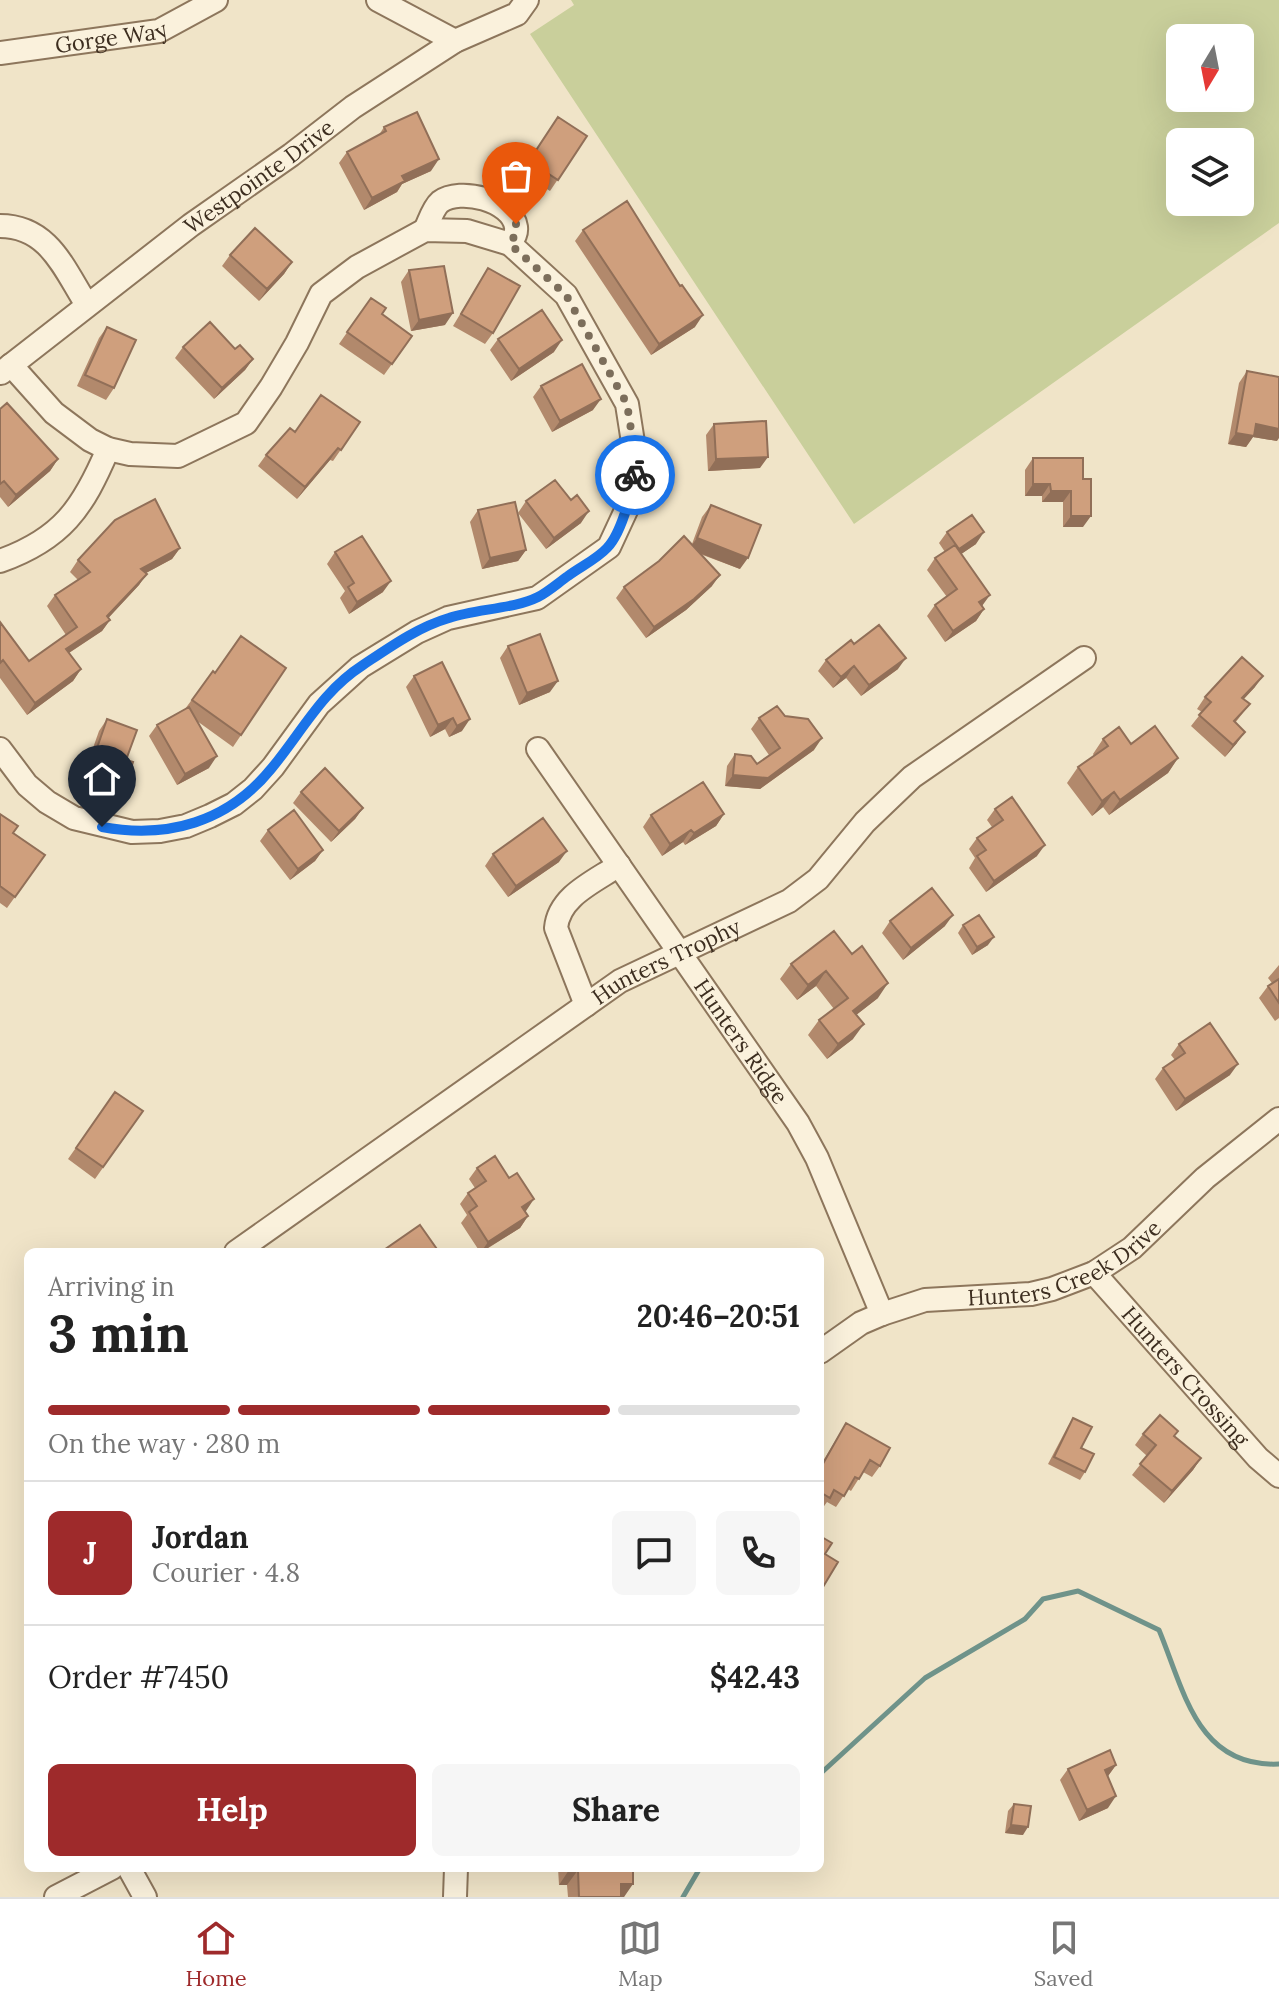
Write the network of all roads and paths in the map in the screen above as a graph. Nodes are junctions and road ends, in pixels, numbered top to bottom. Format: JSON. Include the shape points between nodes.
{"nodes":[{"id":1,"x":216,"y":0,"type":"edge"},
{"id":2,"x":378,"y":0,"type":"edge"},
{"id":3,"x":527,"y":0,"type":"edge"},
{"id":4,"x":455,"y":41,"type":"junction"},
{"id":5,"x":0,"y":53,"type":"edge"},
{"id":6,"x":0,"y":226,"type":"edge"},
{"id":7,"x":425,"y":230,"type":"junction"},
{"id":8,"x":510,"y":244,"type":"junction"},
{"id":9,"x":87,"y":305,"type":"junction"},
{"id":10,"x":6,"y":370,"type":"edge"},
{"id":11,"x":108,"y":449,"type":"junction"},
{"id":12,"x":0,"y":561,"type":"edge"},
{"id":13,"x":1084,"y":658,"type":"dead end"},
{"id":14,"x":0,"y":749,"type":"edge"},
{"id":15,"x":538,"y":749,"type":"dead end"},
{"id":16,"x":619,"y":865,"type":"junction"},
{"id":17,"x":679,"y":952,"type":"junction"},
{"id":18,"x":586,"y":1005,"type":"junction"},
{"id":19,"x":1279,"y":1119,"type":"edge"},
{"id":20,"x":242,"y":1248,"type":"edge"},
{"id":21,"x":1094,"y":1273,"type":"junction"},
{"id":22,"x":882,"y":1314,"type":"junction"},
{"id":23,"x":824,"y":1349,"type":"edge"},
{"id":24,"x":1279,"y":1476,"type":"edge"},
{"id":25,"x":104,"y":1872,"type":"edge"},
{"id":26,"x":131,"y":1872,"type":"edge"},
{"id":27,"x":456,"y":1872,"type":"edge"},
{"id":28,"x":56,"y":1897,"type":"edge"},
{"id":29,"x":145,"y":1897,"type":"edge"},
{"id":30,"x":455,"y":1897,"type":"edge"}],
"edges":[{"from":1,"to":5,"type":"street","name":"Gorge Way","via":[[159,31]]},
{"from":2,"to":4,"type":"street"},
{"from":3,"to":4,"type":"street","name":"Westpointe Drive","via":[[517,14]]},
{"from":4,"to":9,"type":"street","name":"Westpointe Drive","via":[[353,107]]},
{"from":6,"to":9,"type":"street","via":[[25,228],[52,249]]},
{"from":7,"to":8,"type":"street","via":[[467,231]]},
{"from":7,"to":8,"type":"street","via":[[439,203],[472,196],[510,216],[516,233]]},
{"from":7,"to":11,"type":"street","via":[[357,267],[321,294],[246,423],[178,456]]},
{"from":8,"to":14,"type":"street","via":[[566,295],[627,404],[637,468],[628,506],[609,547],[537,598],[448,618],[360,667],[319,704],[253,789],[186,826],[132,832],[74,818],[27,785]]},
{"from":9,"to":10,"type":"street","name":"Westpointe Drive"},
{"from":10,"to":11,"type":"street","via":[[69,426]]},
{"from":11,"to":12,"type":"street","via":[[75,513],[44,541]]},
{"from":13,"to":17,"type":"street","name":"Hunters Trophy","via":[[912,777],[806,890]]},
{"from":15,"to":16,"type":"street","name":"Hunters Ridge"},
{"from":16,"to":17,"type":"street","name":"Hunters Ridge"},
{"from":16,"to":18,"type":"street","via":[[565,902],[557,916],[556,928]]},
{"from":17,"to":18,"type":"street","name":"Hunters Trophy","via":[[620,981]]},
{"from":17,"to":22,"type":"street","name":"Hunters Ridge","via":[[808,1139]]},
{"from":18,"to":20,"type":"street","name":"Hunters Trophy"},
{"from":19,"to":21,"type":"street","name":"Hunters Creek Drive","via":[[1205,1178],[1132,1248]]},
{"from":21,"to":22,"type":"street","name":"Hunters Creek Drive","via":[[1031,1294],[925,1300]]},
{"from":21,"to":24,"type":"street","name":"Hunters Crossing"},
{"from":22,"to":23,"type":"street","name":"Hunters Creek Drive"},
{"from":25,"to":28,"type":"street"},
{"from":26,"to":29,"type":"street"},
{"from":27,"to":30,"type":"street"}]}
